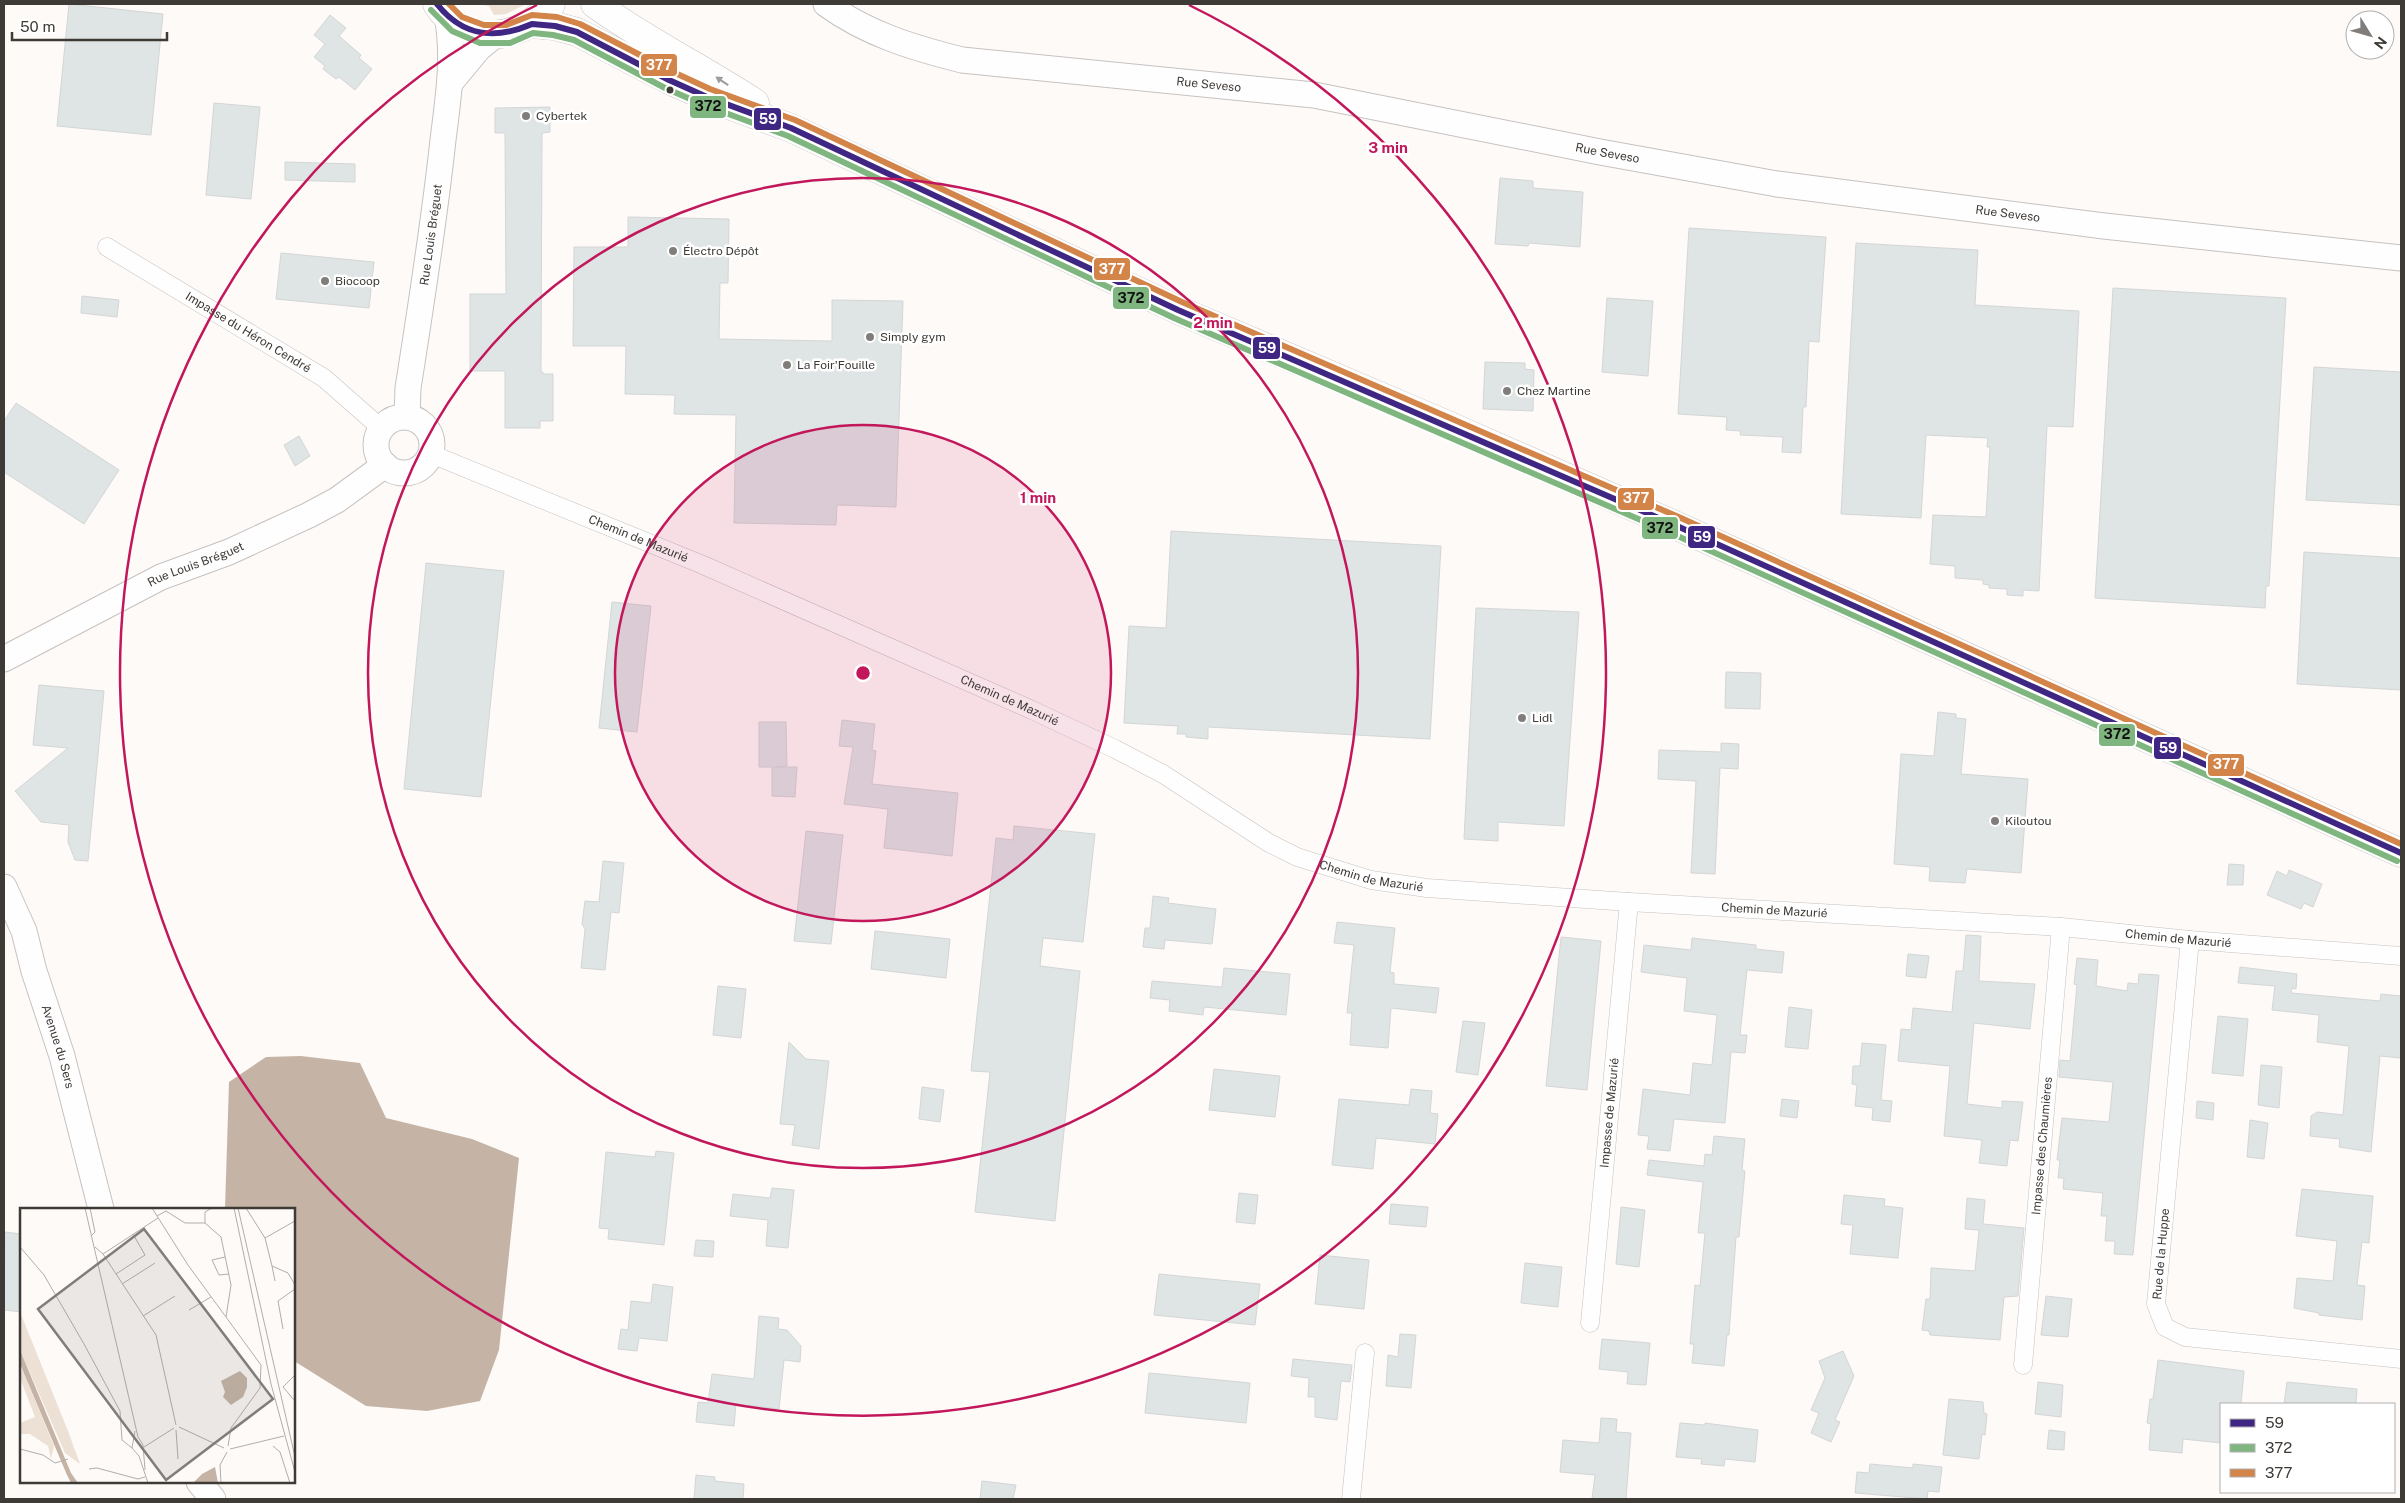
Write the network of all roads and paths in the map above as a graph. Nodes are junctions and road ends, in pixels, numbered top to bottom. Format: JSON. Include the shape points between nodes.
{"nodes":[{"id":1,"x":551,"y":4,"type":"edge"},
{"id":2,"x":595,"y":4,"type":"edge"},
{"id":3,"x":826,"y":4,"type":"edge"},
{"id":4,"x":442,"y":10,"type":"edge"},
{"id":5,"x":532,"y":24,"type":"junction"},
{"id":6,"x":494,"y":35,"type":"junction"},
{"id":7,"x":450,"y":83,"type":"junction"},
{"id":8,"x":791,"y":128,"type":"junction"},
{"id":9,"x":107,"y":248,"type":"dead end"},
{"id":10,"x":2401,"y":258,"type":"edge"},
{"id":11,"x":407,"y":417,"type":"junction"},
{"id":12,"x":382,"y":429,"type":"junction"},
{"id":13,"x":431,"y":454,"type":"junction"},
{"id":14,"x":385,"y":465,"type":"junction"},
{"id":15,"x":4,"y":659,"type":"edge"},
{"id":16,"x":2401,"y":853,"type":"edge"},
{"id":17,"x":4,"y":887,"type":"edge"},
{"id":18,"x":1630,"y":902,"type":"junction"},
{"id":19,"x":2062,"y":927,"type":"junction"},
{"id":20,"x":2190,"y":940,"type":"junction"},
{"id":21,"x":2401,"y":956,"type":"edge"},
{"id":22,"x":102,"y":1208,"type":"edge"},
{"id":23,"x":1590,"y":1323,"type":"dead end"},
{"id":24,"x":1365,"y":1354,"type":"dead end"},
{"id":25,"x":2401,"y":1359,"type":"edge"},
{"id":26,"x":2023,"y":1365,"type":"dead end"},
{"id":27,"x":201,"y":1483,"type":"edge"},
{"id":28,"x":213,"y":1499,"type":"edge"},
{"id":29,"x":1351,"y":1499,"type":"edge"}],
"edges":[{"from":1,"to":5,"type":"main road"},
{"from":8,"to":2,"type":"main road","one_way":true,"via":[[712,75],[622,24]]},
{"from":3,"to":10,"type":"street","name":"Rue Seveso","via":[[865,28],[962,60],[1314,95],[1777,184],[2104,226]]},
{"from":4,"to":6,"type":"main road","via":[[469,30]]},
{"from":4,"to":7,"type":"street","name":"Rue Louis Bréguet","via":[[451,36]]},
{"from":5,"to":6,"type":"main road"},
{"from":5,"to":8,"type":"main road","via":[[577,32],[707,97]]},
{"from":6,"to":7,"type":"street"},
{"from":7,"to":11,"type":"street","name":"Rue Louis Bréguet","via":[[408,388]]},
{"from":8,"to":16,"type":"main road","via":[[1178,310],[1676,526]]},
{"from":9,"to":12,"type":"street","name":"Impasse du Héron Cendré","via":[[324,378]]},
{"from":11,"to":12,"type":"street","via":[[397,418]]},
{"from":11,"to":13,"type":"street","via":[[415,419],[428,430]]},
{"from":12,"to":14,"type":"street","via":[[376,447]]},
{"from":13,"to":14,"type":"street","via":[[426,462],[411,472],[401,473]]},
{"from":13,"to":18,"type":"street","name":"Chemin de Mazurié","via":[[703,565],[1115,749],[1163,774],[1297,858],[1371,880],[1427,888]]},
{"from":14,"to":15,"type":"street","name":"Rue Louis Bréguet","via":[[309,515],[229,552],[161,577]]},
{"from":17,"to":22,"type":"street","name":"Avenue du Sers","via":[[24,931],[62,1056]]},
{"from":18,"to":19,"type":"street","name":"Chemin de Mazurié"},
{"from":18,"to":23,"type":"street","name":"Impasse de Mazurié"},
{"from":19,"to":20,"type":"street","name":"Chemin de Mazurié"},
{"from":19,"to":26,"type":"street","name":"Impasse des Chaumières"},
{"from":20,"to":21,"type":"street","name":"Chemin de Mazurié"},
{"from":20,"to":25,"type":"street","name":"Rue de la Huppe","via":[[2156,1304],[2164,1327],[2185,1337]]},
{"from":24,"to":29,"type":"street"},
{"from":27,"to":28,"type":"street"}]}
